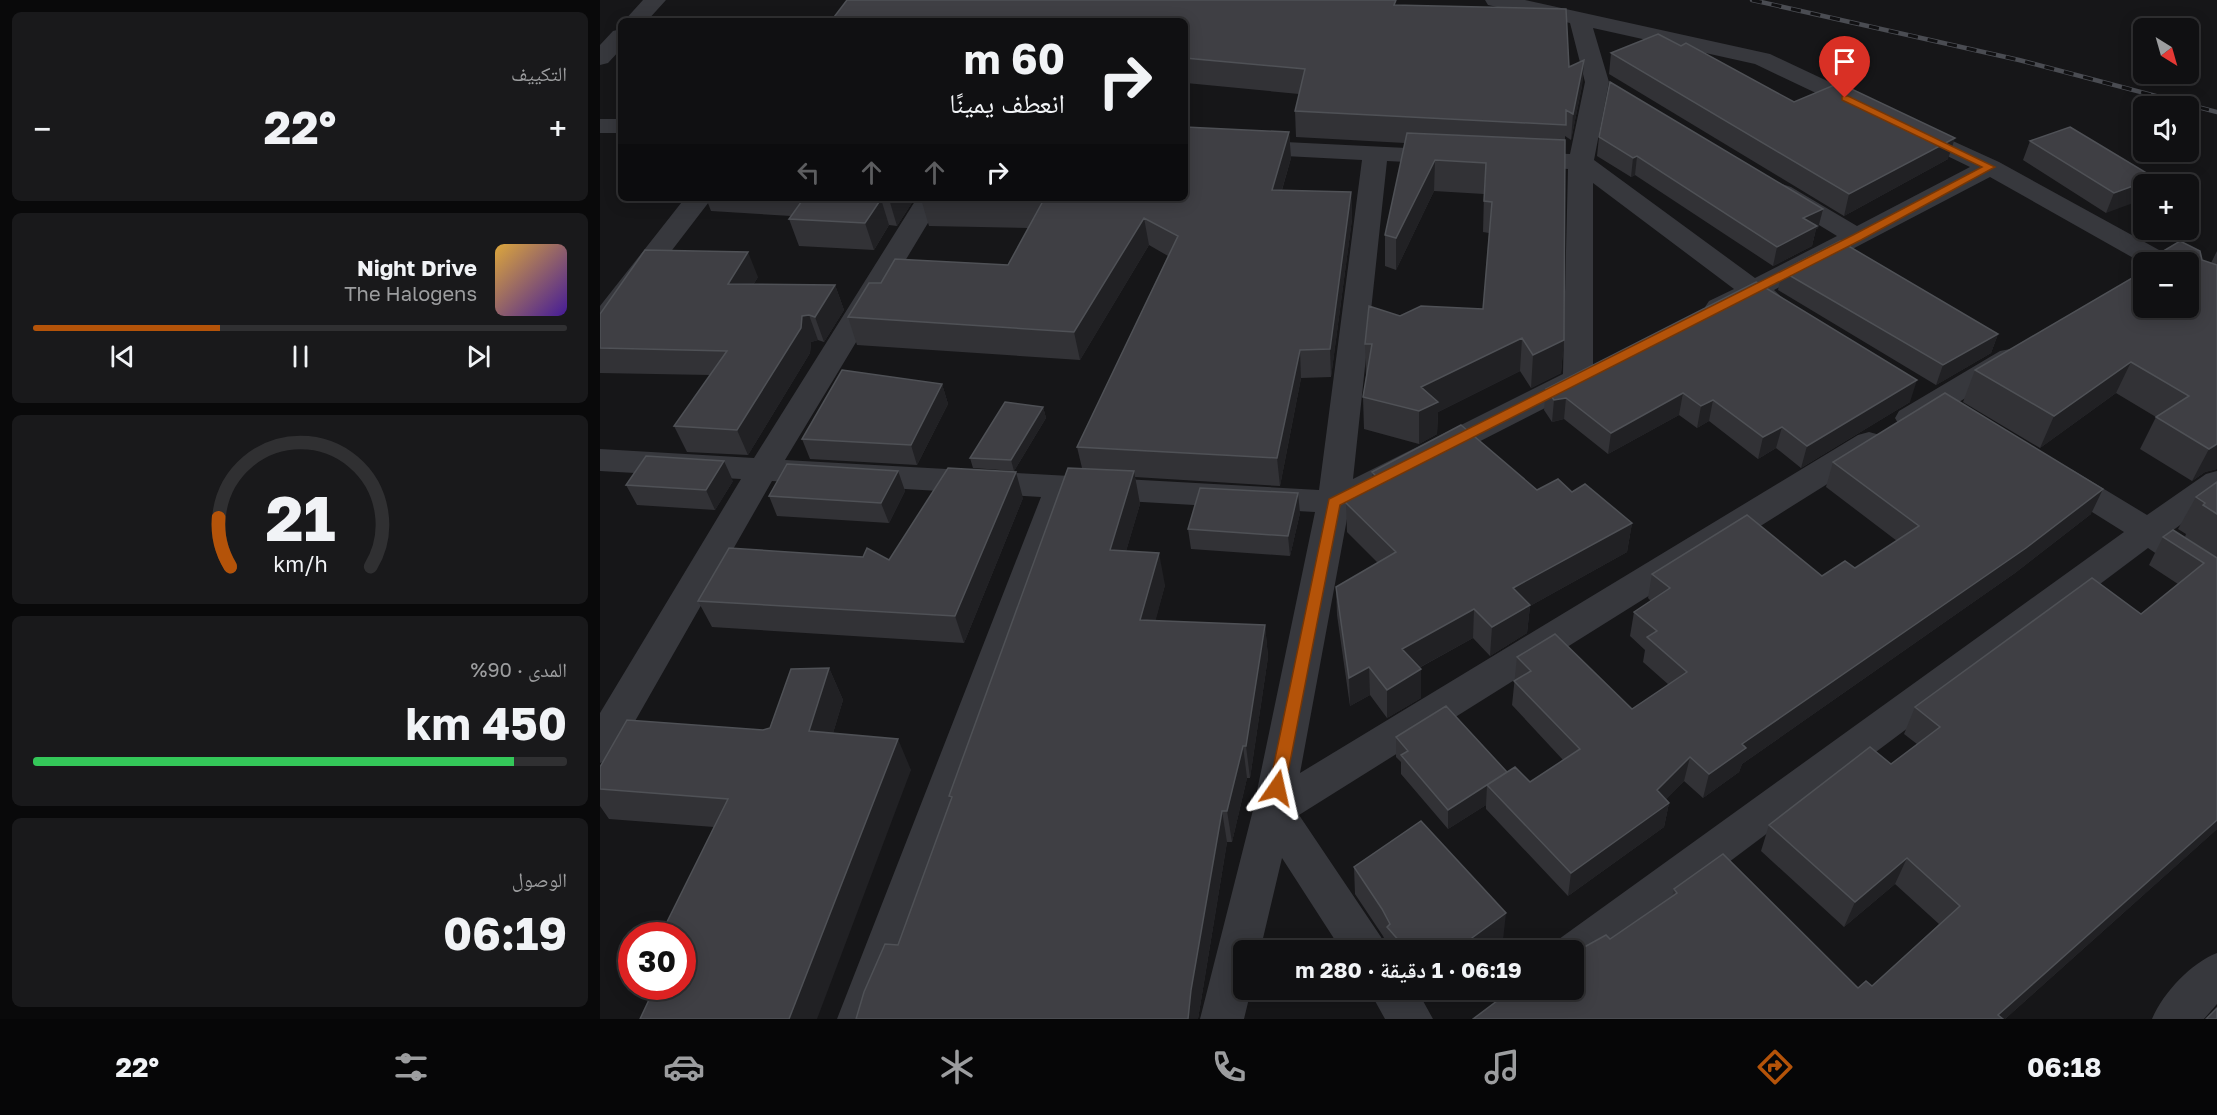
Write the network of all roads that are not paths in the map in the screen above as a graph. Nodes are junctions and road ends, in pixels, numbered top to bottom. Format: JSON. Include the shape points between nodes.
{"nodes":[{"id":1,"x":655,"y":0,"type":"edge"},
{"id":2,"x":1497,"y":0,"type":"edge"},
{"id":3,"x":1579,"y":17,"type":"junction"},
{"id":4,"x":638,"y":18,"type":"edge"},
{"id":5,"x":618,"y":39,"type":"edge"},
{"id":6,"x":600,"y":58,"type":"edge"},
{"id":7,"x":600,"y":126,"type":"edge"},
{"id":8,"x":618,"y":126,"type":"edge"},
{"id":9,"x":1188,"y":144,"type":"edge"},
{"id":10,"x":1375,"y":154,"type":"junction"},
{"id":11,"x":1466,"y":158,"type":"edge"},
{"id":12,"x":1501,"y":159,"type":"edge"},
{"id":13,"x":1581,"y":162,"type":"junction"},
{"id":14,"x":1990,"y":167,"type":"junction"},
{"id":15,"x":1757,"y":178,"type":"edge"},
{"id":16,"x":697,"y":201,"type":"edge"},
{"id":17,"x":928,"y":201,"type":"edge"},
{"id":18,"x":1857,"y":237,"type":"junction"},
{"id":19,"x":2142,"y":252,"type":"edge"},
{"id":20,"x":1753,"y":290,"type":"junction"},
{"id":21,"x":1794,"y":314,"type":"edge"},
{"id":22,"x":1691,"y":321,"type":"edge"},
{"id":23,"x":600,"y":325,"type":"edge"},
{"id":24,"x":2030,"y":346,"type":"edge"},
{"id":25,"x":1609,"y":363,"type":"edge"},
{"id":26,"x":1578,"y":378,"type":"junction"},
{"id":27,"x":1927,"y":395,"type":"junction"},
{"id":28,"x":1968,"y":420,"type":"edge"},
{"id":29,"x":600,"y":460,"type":"edge"},
{"id":30,"x":2038,"y":463,"type":"edge"},
{"id":31,"x":763,"y":469,"type":"junction"},
{"id":32,"x":2217,"y":482,"type":"edge"},
{"id":33,"x":1062,"y":486,"type":"junction"},
{"id":34,"x":1334,"y":502,"type":"junction"},
{"id":35,"x":2148,"y":531,"type":"junction"},
{"id":36,"x":2217,"y":578,"type":"edge"},
{"id":37,"x":600,"y":747,"type":"edge"},
{"id":38,"x":1273,"y":810,"type":"junction"},
{"id":39,"x":1359,"y":940,"type":"edge"},
{"id":40,"x":1584,"y":946,"type":"edge"},
{"id":41,"x":2217,"y":973,"type":"edge"},
{"id":42,"x":1398,"y":1000,"type":"edge"},
{"id":43,"x":859,"y":1019,"type":"edge"},
{"id":44,"x":1222,"y":1019,"type":"edge"},
{"id":45,"x":1411,"y":1019,"type":"edge"},
{"id":46,"x":2174,"y":1019,"type":"edge"}],
"edges":[{"from":1,"to":4,"type":"street"},
{"from":2,"to":3,"type":"street"},
{"from":3,"to":13,"type":"street","via":[[1607,88]]},
{"from":3,"to":14,"type":"street","via":[[1762,59]]},
{"from":5,"to":6,"type":"street"},
{"from":7,"to":8,"type":"street"},
{"from":9,"to":10,"type":"street"},
{"from":10,"to":11,"type":"street"},
{"from":10,"to":34,"type":"street"},
{"from":12,"to":13,"type":"street"},
{"from":13,"to":20,"type":"street"},
{"from":13,"to":26,"type":"street"},
{"from":14,"to":18,"type":"street"},
{"from":14,"to":19,"type":"street"},
{"from":15,"to":18,"type":"street"},
{"from":16,"to":23,"type":"street"},
{"from":17,"to":31,"type":"street"},
{"from":18,"to":20,"type":"street"},
{"from":20,"to":21,"type":"street"},
{"from":20,"to":22,"type":"street"},
{"from":24,"to":27,"type":"street"},
{"from":25,"to":26,"type":"street"},
{"from":26,"to":34,"type":"street"},
{"from":27,"to":28,"type":"street"},
{"from":27,"to":38,"type":"street"},
{"from":29,"to":31,"type":"street"},
{"from":30,"to":35,"type":"street"},
{"from":31,"to":33,"type":"street"},
{"from":31,"to":37,"type":"street"},
{"from":32,"to":35,"type":"street"},
{"from":33,"to":34,"type":"street"},
{"from":33,"to":43,"type":"street"},
{"from":34,"to":38,"type":"street"},
{"from":35,"to":36,"type":"street"},
{"from":35,"to":40,"type":"street"},
{"from":38,"to":39,"type":"street"},
{"from":38,"to":44,"type":"street"},
{"from":41,"to":46,"type":"street"},
{"from":42,"to":45,"type":"street"}]}
